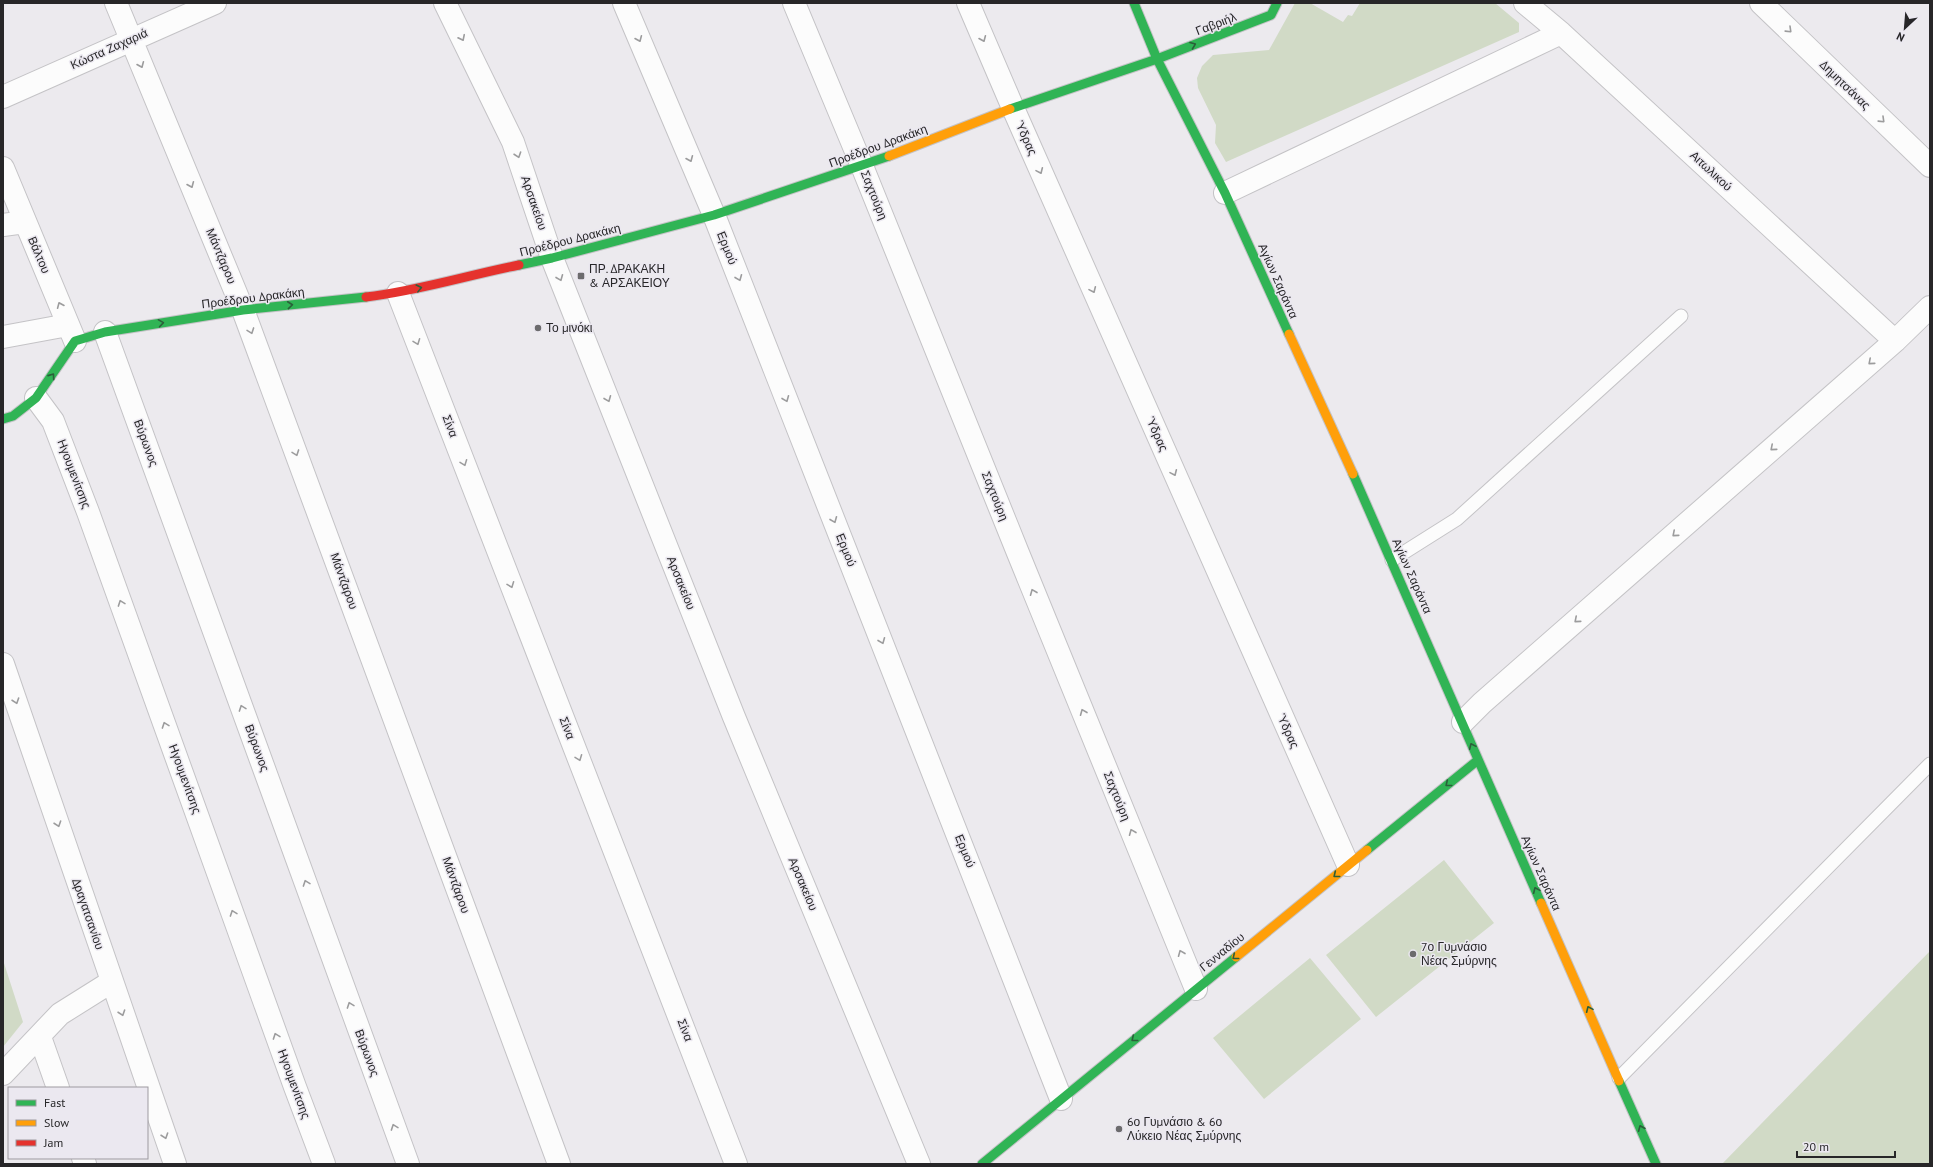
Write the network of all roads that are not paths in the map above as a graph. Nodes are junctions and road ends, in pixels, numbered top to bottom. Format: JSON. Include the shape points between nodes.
{"nodes":[{"id":1,"x":116,"y":3,"type":"edge"},
{"id":2,"x":215,"y":3,"type":"edge"},
{"id":3,"x":445,"y":3,"type":"edge"},
{"id":4,"x":624,"y":3,"type":"edge"},
{"id":5,"x":794,"y":3,"type":"edge"},
{"id":6,"x":968,"y":3,"type":"edge"},
{"id":7,"x":1134,"y":3,"type":"edge"},
{"id":8,"x":1278,"y":3,"type":"edge"},
{"id":9,"x":1525,"y":3,"type":"edge"},
{"id":10,"x":1761,"y":3,"type":"edge"},
{"id":11,"x":1561,"y":33,"type":"junction"},
{"id":12,"x":130,"y":39,"type":"junction"},
{"id":13,"x":1157,"y":59,"type":"junction"},
{"id":14,"x":3,"y":97,"type":"edge"},
{"id":15,"x":1013,"y":108,"type":"junction"},
{"id":16,"x":862,"y":166,"type":"junction"},
{"id":17,"x":1930,"y":166,"type":"edge"},
{"id":18,"x":3,"y":168,"type":"edge"},
{"id":19,"x":1225,"y":193,"type":"junction"},
{"id":20,"x":714,"y":215,"type":"junction"},
{"id":21,"x":25,"y":222,"type":"junction"},
{"id":22,"x":3,"y":225,"type":"edge"},
{"id":23,"x":552,"y":258,"type":"junction"},
{"id":24,"x":398,"y":293,"type":"junction"},
{"id":25,"x":1930,"y":307,"type":"edge"},
{"id":26,"x":243,"y":310,"type":"junction"},
{"id":27,"x":1681,"y":316,"type":"dead end"},
{"id":28,"x":106,"y":332,"type":"junction"},
{"id":29,"x":72,"y":333,"type":"junction"},
{"id":30,"x":3,"y":337,"type":"edge"},
{"id":31,"x":1895,"y":341,"type":"junction"},
{"id":32,"x":36,"y":398,"type":"junction"},
{"id":33,"x":3,"y":419,"type":"edge"},
{"id":34,"x":1392,"y":560,"type":"junction"},
{"id":35,"x":3,"y":664,"type":"edge"},
{"id":36,"x":1462,"y":722,"type":"junction"},
{"id":37,"x":1478,"y":760,"type":"junction"},
{"id":38,"x":1930,"y":764,"type":"edge"},
{"id":39,"x":1348,"y":865,"type":"junction"},
{"id":40,"x":111,"y":982,"type":"junction"},
{"id":41,"x":1196,"y":989,"type":"junction"},
{"id":42,"x":40,"y":1036,"type":"junction"},
{"id":43,"x":3,"y":1074,"type":"edge"},
{"id":44,"x":1619,"y":1078,"type":"junction"},
{"id":45,"x":58,"y":1087,"type":"edge"},
{"id":46,"x":148,"y":1087,"type":"edge"},
{"id":47,"x":148,"y":1087,"type":"edge"},
{"id":48,"x":1061,"y":1099,"type":"junction"},
{"id":49,"x":175,"y":1164,"type":"edge"},
{"id":50,"x":324,"y":1164,"type":"edge"},
{"id":51,"x":408,"y":1164,"type":"edge"},
{"id":52,"x":559,"y":1164,"type":"edge"},
{"id":53,"x":736,"y":1164,"type":"edge"},
{"id":54,"x":919,"y":1164,"type":"edge"},
{"id":55,"x":982,"y":1164,"type":"edge"},
{"id":56,"x":1656,"y":1164,"type":"edge"}],
"edges":[{"from":1,"to":12,"type":"street","name":"Μάντζαρου"},
{"from":2,"to":12,"type":"street","name":"Κώστα Ζαχαριά"},
{"from":3,"to":23,"type":"street","name":"Αρσακείου","one_way":true,"via":[[513,142]]},
{"from":4,"to":20,"type":"street","name":"Ερμού","one_way":true},
{"from":5,"to":16,"type":"street","name":"Σαχτούρη"},
{"from":6,"to":15,"type":"street","name":"Ύδρας","one_way":true},
{"from":7,"to":13,"type":"street","name":"Αγίων Σαράντα"},
{"from":13,"to":8,"type":"street","name":"Γαβριήλ","one_way":true,"via":[[1271,15]]},
{"from":9,"to":11,"type":"street","name":"Αιτωλικού"},
{"from":10,"to":17,"type":"street","name":"Δημητσάνας","one_way":true},
{"from":11,"to":19,"type":"street"},
{"from":11,"to":31,"type":"street","name":"Αιτωλικού"},
{"from":12,"to":14,"type":"street","name":"Κώστα Ζαχαριά"},
{"from":12,"to":26,"type":"street","name":"Μάντζαρου","one_way":true},
{"from":13,"to":15,"type":"street","name":"Προέδρου Δρακάκη"},
{"from":13,"to":19,"type":"street","name":"Αγίων Σαράντα"},
{"from":15,"to":16,"type":"street","name":"Προέδρου Δρακάκη"},
{"from":15,"to":39,"type":"street","name":"Ύδρας","one_way":true},
{"from":16,"to":20,"type":"street","name":"Προέδρου Δρακάκη"},
{"from":41,"to":16,"type":"street","name":"Σαχτούρη","one_way":true},
{"from":18,"to":21,"type":"street","name":"Βάλτου"},
{"from":19,"to":34,"type":"street","name":"Αγίων Σαράντα"},
{"from":20,"to":23,"type":"street","name":"Προέδρου Δρακάκη"},
{"from":20,"to":48,"type":"street","name":"Ερμού","one_way":true},
{"from":21,"to":22,"type":"street"},
{"from":29,"to":21,"type":"street","name":"Βάλτου","one_way":true},
{"from":24,"to":23,"type":"street","name":"Προέδρου Δρακάκη","one_way":true,"via":[[472,274]]},
{"from":23,"to":54,"type":"street","name":"Αρσακείου","one_way":true,"via":[[734,717]]},
{"from":26,"to":24,"type":"street","name":"Προέδρου Δρακάκη","one_way":true},
{"from":24,"to":53,"type":"street","name":"Σίνα","one_way":true},
{"from":25,"to":31,"type":"street"},
{"from":28,"to":26,"type":"street","name":"Προέδρου Δρακάκη","one_way":true},
{"from":26,"to":52,"type":"street","name":"Μάντζαρου","one_way":true},
{"from":27,"to":34,"type":"lane","via":[[1457,519]]},
{"from":28,"to":29,"type":"street","name":"Προέδρου Δρακάκη"},
{"from":51,"to":28,"type":"street","name":"Βύρωνος","one_way":true},
{"from":29,"to":30,"type":"street"},
{"from":32,"to":29,"type":"street","one_way":true},
{"from":31,"to":36,"type":"street","one_way":true},
{"from":32,"to":33,"type":"street","via":[[13,416]]},
{"from":50,"to":32,"type":"street","name":"Ηγουμενίτσης","one_way":true,"via":[[88,512],[53,421]]},
{"from":34,"to":36,"type":"street","name":"Αγίων Σαράντα"},
{"from":35,"to":40,"type":"street","name":"Δραγατσανίου","one_way":true},
{"from":37,"to":36,"type":"street","name":"Αγίων Σαράντα","one_way":true},
{"from":37,"to":39,"type":"street","name":"Γενναδίου","one_way":true},
{"from":44,"to":37,"type":"street","name":"Αγίων Σαράντα","one_way":true},
{"from":38,"to":44,"type":"lane"},
{"from":39,"to":41,"type":"street","name":"Γενναδίου","one_way":true},
{"from":40,"to":42,"type":"street","via":[[60,1014]]},
{"from":40,"to":46,"type":"street","name":"Δραγατσανίου","one_way":true},
{"from":41,"to":48,"type":"street","name":"Γενναδίου","one_way":true},
{"from":42,"to":43,"type":"street"},
{"from":42,"to":45,"type":"street"},
{"from":56,"to":44,"type":"street","name":"Αγίων Σαράντα","one_way":true},
{"from":47,"to":49,"type":"street","name":"Δραγατσανίου","one_way":true},
{"from":48,"to":55,"type":"street","name":"Γενναδίου"}]}
